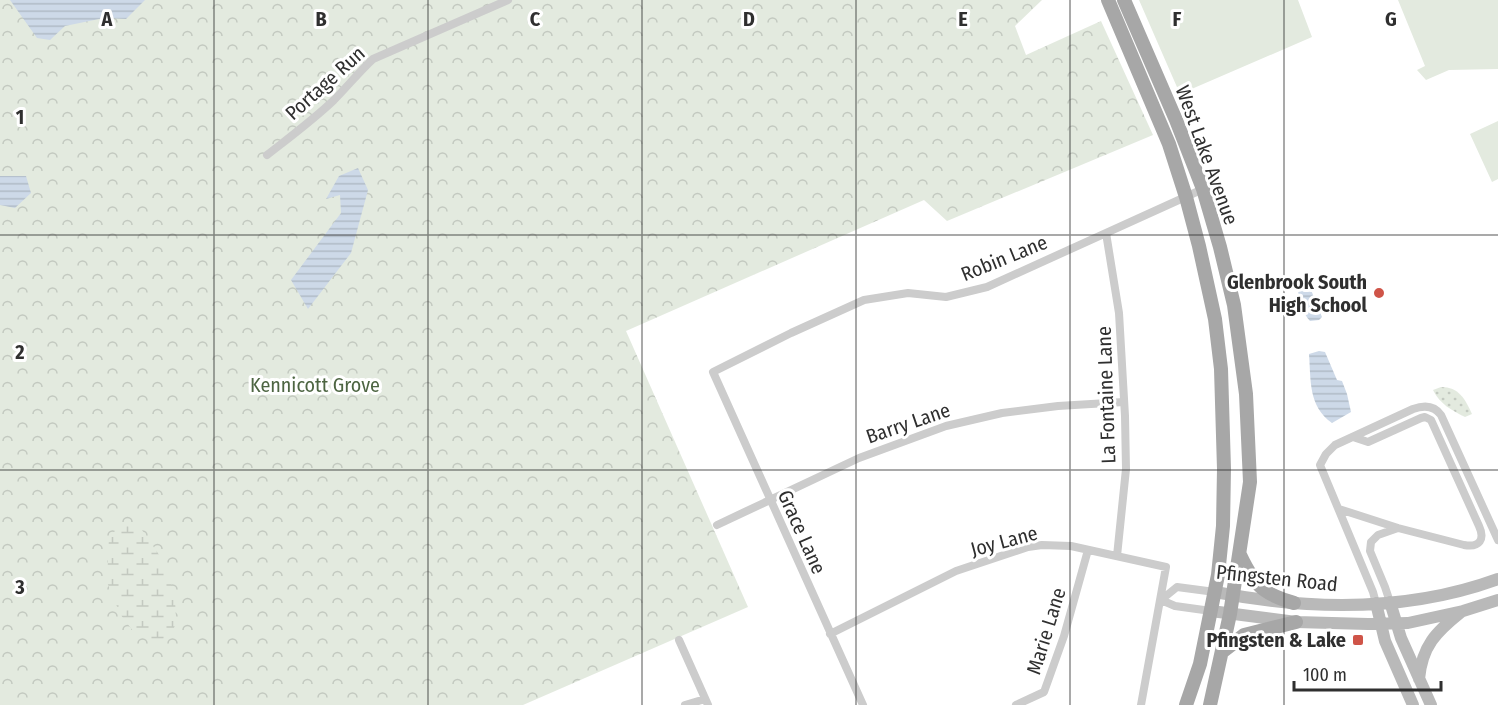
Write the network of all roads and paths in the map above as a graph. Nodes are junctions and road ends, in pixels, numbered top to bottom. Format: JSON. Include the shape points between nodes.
{"nodes":[{"id":1,"x":508,"y":0,"type":"edge"},
{"id":2,"x":1108,"y":0,"type":"edge"},
{"id":3,"x":1124,"y":0,"type":"edge"},
{"id":4,"x":267,"y":154,"type":"dead end"},
{"id":5,"x":1203,"y":189,"type":"junction"},
{"id":6,"x":1186,"y":197,"type":"junction"},
{"id":7,"x":1106,"y":233,"type":"junction"},
{"id":8,"x":713,"y":372,"type":"joint"},
{"id":9,"x":1124,"y":402,"type":"junction"},
{"id":10,"x":1353,"y":437,"type":"junction"},
{"id":11,"x":770,"y":500,"type":"junction"},
{"id":12,"x":1339,"y":509,"type":"junction"},
{"id":13,"x":717,"y":525,"type":"dead end"},
{"id":14,"x":1398,"y":528,"type":"junction"},
{"id":15,"x":1498,"y":540,"type":"edge"},
{"id":16,"x":1088,"y":550,"type":"junction"},
{"id":17,"x":1240,"y":555,"type":"junction"},
{"id":18,"x":1117,"y":556,"type":"junction"},
{"id":19,"x":1498,"y":579,"type":"edge"},
{"id":20,"x":1215,"y":592,"type":"junction"},
{"id":21,"x":1234,"y":596,"type":"junction"},
{"id":22,"x":1161,"y":600,"type":"junction"},
{"id":23,"x":1498,"y":600,"type":"edge"},
{"id":24,"x":1390,"y":602,"type":"junction"},
{"id":25,"x":1294,"y":603,"type":"junction"},
{"id":26,"x":1376,"y":603,"type":"junction"},
{"id":27,"x":1211,"y":611,"type":"junction"},
{"id":28,"x":1463,"y":611,"type":"junction"},
{"id":29,"x":1230,"y":614,"type":"junction"},
{"id":30,"x":1296,"y":622,"type":"junction"},
{"id":31,"x":1396,"y":623,"type":"junction"},
{"id":32,"x":1381,"y":624,"type":"junction"},
{"id":33,"x":830,"y":634,"type":"junction"},
{"id":34,"x":679,"y":640,"type":"dead end"},
{"id":35,"x":1222,"y":652,"type":"junction"},
{"id":36,"x":1419,"y":680,"type":"junction"},
{"id":37,"x":707,"y":702,"type":"edge"},
{"id":38,"x":685,"y":705,"type":"edge"},
{"id":39,"x":863,"y":705,"type":"edge"},
{"id":40,"x":1016,"y":705,"type":"edge"},
{"id":41,"x":1141,"y":705,"type":"edge"},
{"id":42,"x":1186,"y":705,"type":"edge"},
{"id":43,"x":1210,"y":705,"type":"edge"},
{"id":44,"x":1413,"y":705,"type":"edge"},
{"id":45,"x":1431,"y":705,"type":"edge"}],
"edges":[{"from":1,"to":4,"type":"street","name":"Portage Run","via":[[373,59],[334,100]]},
{"from":2,"to":6,"type":"main road","name":"West Lake Avenue","via":[[1169,144]]},
{"from":3,"to":5,"type":"main road","name":"West Lake Avenue"},
{"from":5,"to":6,"type":"street","name":"Robin Lane"},
{"from":5,"to":17,"type":"main road","name":"West Lake Avenue","via":[[1234,305],[1246,394],[1250,482]]},
{"from":6,"to":7,"type":"street","name":"Robin Lane"},
{"from":6,"to":20,"type":"main road","name":"West Lake Avenue","via":[[1215,319],[1221,369],[1223,526]]},
{"from":7,"to":8,"type":"street","name":"Robin Lane","via":[[987,287],[946,297],[908,293],[864,300]]},
{"from":7,"to":9,"type":"street","name":"La Fontaine Lane","via":[[1119,313]]},
{"from":8,"to":11,"type":"street","name":"Grace Lane"},
{"from":9,"to":11,"type":"street","name":"Barry Lane","via":[[1002,413],[946,426],[859,458]]},
{"from":9,"to":18,"type":"street","name":"La Fontaine Lane","via":[[1126,469]]},
{"from":10,"to":12,"type":"street","via":[[1330,449],[1320,465]]},
{"from":10,"to":14,"type":"street","via":[[1368,442],[1421,418],[1431,420],[1482,539],[1470,546]]},
{"from":10,"to":15,"type":"street","via":[[1419,407],[1438,410]]},
{"from":11,"to":13,"type":"street","name":"Barry Lane"},
{"from":11,"to":33,"type":"street","name":"Grace Lane"},
{"from":12,"to":14,"type":"street"},
{"from":12,"to":26,"type":"street"},
{"from":14,"to":24,"type":"street","via":[[1378,535],[1371,542],[1370,551]]},
{"from":16,"to":18,"type":"street","name":"Joy Lane"},
{"from":16,"to":33,"type":"street","name":"Joy Lane","via":[[1071,546],[1028,547],[956,571]]},
{"from":16,"to":40,"type":"street","name":"Marie Lane","via":[[1044,692]]},
{"from":17,"to":21,"type":"main road","name":"West Lake Avenue"},
{"from":17,"to":25,"type":"main road","via":[[1267,592]]},
{"from":18,"to":22,"type":"street","name":"Joy Lane","via":[[1166,567]]},
{"from":19,"to":24,"type":"main road","name":"Pfingsten Road","via":[[1445,594]]},
{"from":20,"to":21,"type":"main road","name":"Pfingsten Road"},
{"from":20,"to":22,"type":"street","name":"Pfingsten Road","via":[[1177,587]]},
{"from":20,"to":27,"type":"main road","name":"West Lake Avenue"},
{"from":21,"to":25,"type":"main road","name":"Pfingsten Road"},
{"from":21,"to":29,"type":"main road","name":"West Lake Avenue"},
{"from":22,"to":27,"type":"street","name":"Pfingsten Road"},
{"from":22,"to":41,"type":"street"},
{"from":23,"to":28,"type":"main road","name":"Pfingsten Road"},
{"from":24,"to":26,"type":"main road","name":"Pfingsten Road"},
{"from":24,"to":31,"type":"main road"},
{"from":25,"to":26,"type":"main road","name":"Pfingsten Road"},
{"from":26,"to":32,"type":"main road"},
{"from":27,"to":29,"type":"main road","name":"Pfingsten Road"},
{"from":27,"to":42,"type":"main road","name":"West Lake Avenue"},
{"from":28,"to":31,"type":"main road","name":"Pfingsten Road"},
{"from":28,"to":36,"type":"main road","via":[[1431,642],[1420,666]]},
{"from":29,"to":30,"type":"main road","name":"Pfingsten Road"},
{"from":29,"to":35,"type":"main road","name":"West Lake Avenue"},
{"from":30,"to":32,"type":"main road","name":"Pfingsten Road"},
{"from":30,"to":35,"type":"main road","via":[[1244,635]]},
{"from":31,"to":32,"type":"main road","name":"Pfingsten Road"},
{"from":31,"to":36,"type":"main road"},
{"from":32,"to":44,"type":"main road","via":[[1384,641]]},
{"from":33,"to":39,"type":"street","name":"Grace Lane"},
{"from":34,"to":37,"type":"street"},
{"from":35,"to":43,"type":"main road","name":"West Lake Avenue"},
{"from":36,"to":45,"type":"main road"},
{"from":37,"to":38,"type":"street"}]}
